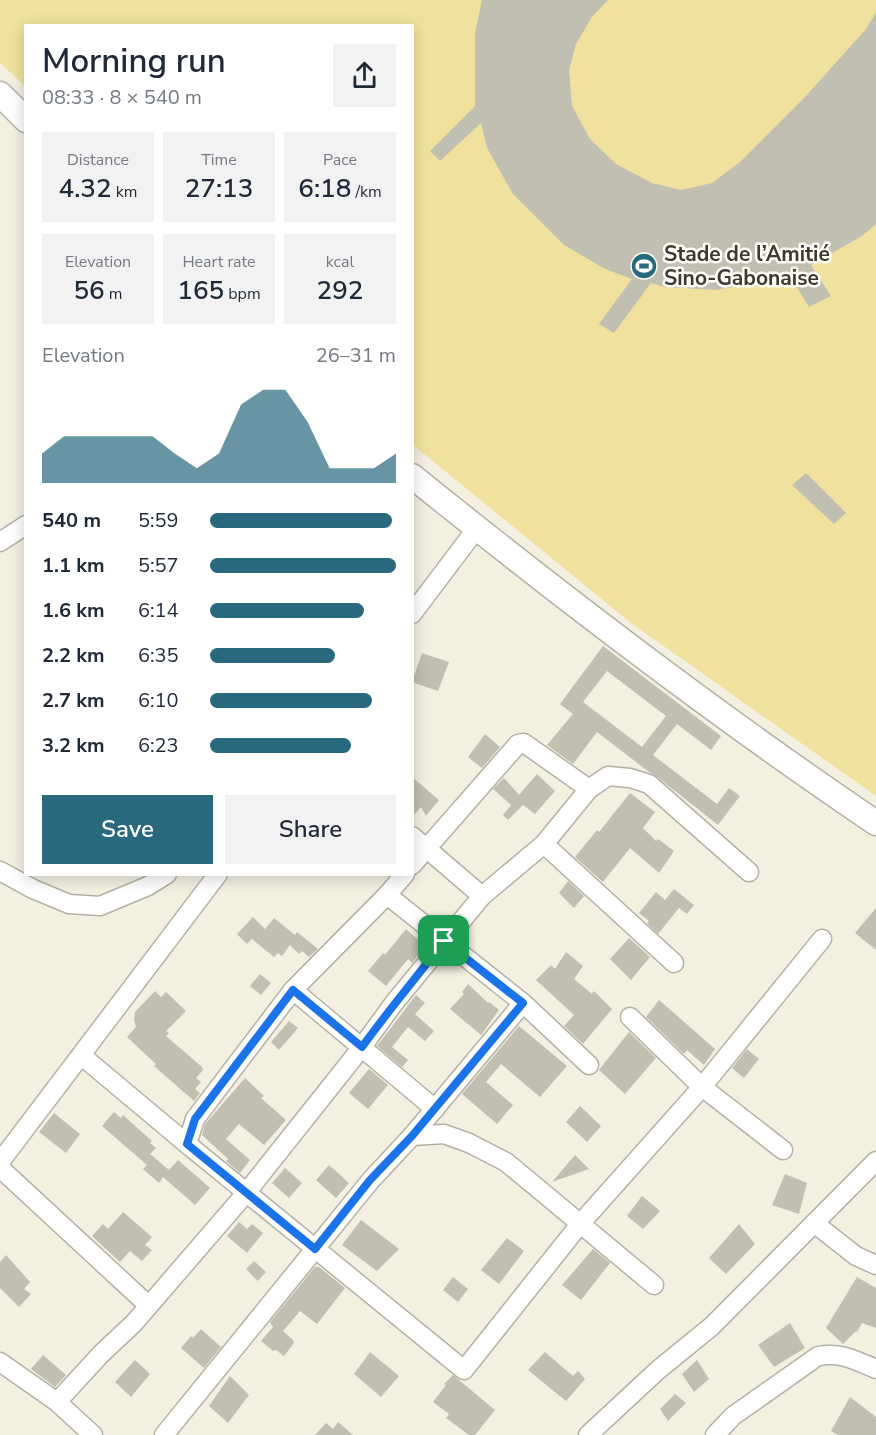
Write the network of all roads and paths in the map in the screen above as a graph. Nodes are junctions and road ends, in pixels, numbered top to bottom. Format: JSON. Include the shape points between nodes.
{"nodes":[{"id":1,"x":0,"y":94,"type":"edge"},
{"id":2,"x":24,"y":118,"type":"edge"},
{"id":3,"x":414,"y":478,"type":"edge"},
{"id":4,"x":24,"y":526,"type":"edge"},
{"id":5,"x":477,"y":528,"type":"junction"},
{"id":6,"x":0,"y":542,"type":"edge"},
{"id":7,"x":414,"y":611,"type":"edge"},
{"id":8,"x":589,"y":789,"type":"junction"},
{"id":9,"x":876,"y":823,"type":"edge"},
{"id":10,"x":414,"y":838,"type":"edge"},
{"id":11,"x":544,"y":844,"type":"junction"},
{"id":12,"x":428,"y":848,"type":"junction"},
{"id":13,"x":414,"y":863,"type":"edge"},
{"id":14,"x":0,"y":871,"type":"edge"},
{"id":15,"x":749,"y":872,"type":"dead end"},
{"id":16,"x":164,"y":876,"type":"edge"},
{"id":17,"x":217,"y":876,"type":"edge"},
{"id":18,"x":403,"y":876,"type":"edge"},
{"id":19,"x":387,"y":895,"type":"junction"},
{"id":20,"x":482,"y":896,"type":"junction"},
{"id":21,"x":822,"y":939,"type":"dead end"},
{"id":22,"x":444,"y":941,"type":"junction"},
{"id":23,"x":674,"y":963,"type":"dead end"},
{"id":24,"x":293,"y":990,"type":"junction"},
{"id":25,"x":523,"y":1003,"type":"junction"},
{"id":26,"x":630,"y":1017,"type":"dead end"},
{"id":27,"x":362,"y":1047,"type":"junction"},
{"id":28,"x":82,"y":1056,"type":"junction"},
{"id":29,"x":589,"y":1065,"type":"dead end"},
{"id":30,"x":702,"y":1087,"type":"junction"},
{"id":31,"x":435,"y":1109,"type":"junction"},
{"id":32,"x":412,"y":1136,"type":"junction"},
{"id":33,"x":187,"y":1144,"type":"junction"},
{"id":34,"x":783,"y":1150,"type":"dead end"},
{"id":35,"x":876,"y":1161,"type":"edge"},
{"id":36,"x":0,"y":1162,"type":"edge"},
{"id":37,"x":0,"y":1168,"type":"edge"},
{"id":38,"x":246,"y":1193,"type":"junction"},
{"id":39,"x":814,"y":1223,"type":"junction"},
{"id":40,"x":580,"y":1224,"type":"junction"},
{"id":41,"x":315,"y":1249,"type":"junction"},
{"id":42,"x":876,"y":1265,"type":"edge"},
{"id":43,"x":654,"y":1285,"type":"dead end"},
{"id":44,"x":148,"y":1305,"type":"junction"},
{"id":45,"x":0,"y":1362,"type":"edge"},
{"id":46,"x":876,"y":1369,"type":"edge"},
{"id":47,"x":57,"y":1402,"type":"junction"},
{"id":48,"x":93,"y":1435,"type":"edge"},
{"id":49,"x":164,"y":1435,"type":"edge"},
{"id":50,"x":588,"y":1435,"type":"edge"},
{"id":51,"x":715,"y":1435,"type":"edge"}],
"edges":[{"from":1,"to":2,"type":"main road"},
{"from":3,"to":5,"type":"main road"},
{"from":4,"to":6,"type":"street"},
{"from":5,"to":7,"type":"street"},
{"from":5,"to":9,"type":"main road","via":[[656,667]]},
{"from":8,"to":11,"type":"street"},
{"from":8,"to":12,"type":"street","via":[[524,742],[518,744]]},
{"from":8,"to":15,"type":"street","via":[[608,776],[649,784]]},
{"from":10,"to":12,"type":"street"},
{"from":11,"to":20,"type":"street"},
{"from":11,"to":23,"type":"street"},
{"from":12,"to":13,"type":"street"},
{"from":12,"to":20,"type":"street"},
{"from":14,"to":16,"type":"street","via":[[69,904],[100,906]]},
{"from":17,"to":28,"type":"street"},
{"from":18,"to":19,"type":"street"},
{"from":19,"to":22,"type":"street"},
{"from":19,"to":24,"type":"street"},
{"from":20,"to":22,"type":"street"},
{"from":21,"to":30,"type":"street"},
{"from":22,"to":25,"type":"street"},
{"from":22,"to":27,"type":"street"},
{"from":24,"to":27,"type":"street"},
{"from":24,"to":33,"type":"street","via":[[195,1119]]},
{"from":25,"to":29,"type":"street"},
{"from":25,"to":31,"type":"street"},
{"from":26,"to":30,"type":"street"},
{"from":27,"to":31,"type":"street"},
{"from":27,"to":38,"type":"street"},
{"from":28,"to":33,"type":"street"},
{"from":28,"to":36,"type":"street"},
{"from":30,"to":34,"type":"street"},
{"from":30,"to":40,"type":"street"},
{"from":31,"to":32,"type":"street"},
{"from":32,"to":40,"type":"street","via":[[444,1134],[506,1162]]},
{"from":32,"to":41,"type":"street","via":[[370,1180]]},
{"from":33,"to":38,"type":"street"},
{"from":35,"to":39,"type":"street"},
{"from":37,"to":44,"type":"street"},
{"from":38,"to":41,"type":"street"},
{"from":38,"to":44,"type":"street"},
{"from":39,"to":42,"type":"street","via":[[856,1256]]},
{"from":39,"to":50,"type":"street","via":[[712,1326]]},
{"from":40,"to":41,"type":"street","via":[[464,1370]]},
{"from":40,"to":43,"type":"street"},
{"from":41,"to":49,"type":"street"},
{"from":44,"to":47,"type":"street"},
{"from":45,"to":47,"type":"street"},
{"from":46,"to":51,"type":"street","via":[[845,1356],[818,1356],[734,1416]]},
{"from":47,"to":48,"type":"street"}]}
